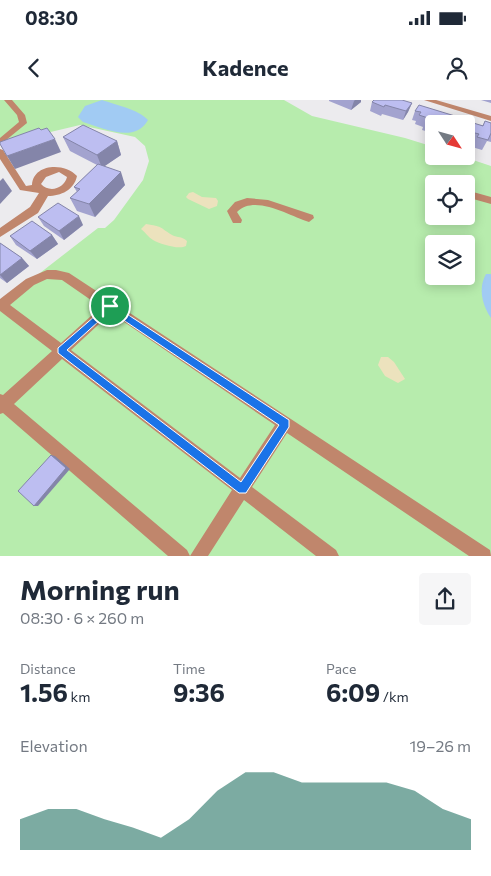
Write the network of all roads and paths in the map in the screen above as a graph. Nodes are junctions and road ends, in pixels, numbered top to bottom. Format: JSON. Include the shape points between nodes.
{"nodes":[{"id":1,"x":7,"y":100,"type":"edge"},
{"id":2,"x":428,"y":100,"type":"edge"},
{"id":3,"x":7,"y":107,"type":"edge"},
{"id":4,"x":491,"y":118,"type":"edge"},
{"id":5,"x":0,"y":142,"type":"edge"},
{"id":6,"x":0,"y":152,"type":"edge"},
{"id":7,"x":475,"y":196,"type":"edge"},
{"id":8,"x":491,"y":201,"type":"edge"},
{"id":9,"x":309,"y":218,"type":"dead end"},
{"id":10,"x":237,"y":220,"type":"dead end"},
{"id":11,"x":0,"y":233,"type":"edge"},
{"id":12,"x":1,"y":305,"type":"edge"},
{"id":13,"x":110,"y":306,"type":"junction"},
{"id":14,"x":61,"y":351,"type":"junction"},
{"id":15,"x":1,"y":404,"type":"edge"},
{"id":16,"x":285,"y":423,"type":"junction"},
{"id":17,"x":242,"y":489,"type":"junction"},
{"id":18,"x":181,"y":556,"type":"edge"},
{"id":19,"x":198,"y":556,"type":"edge"},
{"id":20,"x":330,"y":556,"type":"edge"},
{"id":21,"x":484,"y":556,"type":"edge"}],
"edges":[{"from":1,"to":3,"type":"street"},
{"from":2,"to":4,"type":"street"},
{"from":3,"to":5,"type":"street","via":[[21,116],[23,123]]},
{"from":6,"to":11,"type":"street","via":[[23,188],[41,190],[34,210]]},
{"from":7,"to":8,"type":"street"},
{"from":9,"to":10,"type":"street","via":[[250,200],[239,202],[232,211]]},
{"from":12,"to":13,"type":"street","via":[[33,280],[52,273],[65,276]]},
{"from":12,"to":14,"type":"street"},
{"from":13,"to":14,"type":"street"},
{"from":13,"to":16,"type":"street"},
{"from":14,"to":15,"type":"street"},
{"from":14,"to":17,"type":"street"},
{"from":15,"to":18,"type":"street"},
{"from":16,"to":17,"type":"street"},
{"from":16,"to":21,"type":"street"},
{"from":17,"to":19,"type":"street"},
{"from":17,"to":20,"type":"street"}]}
